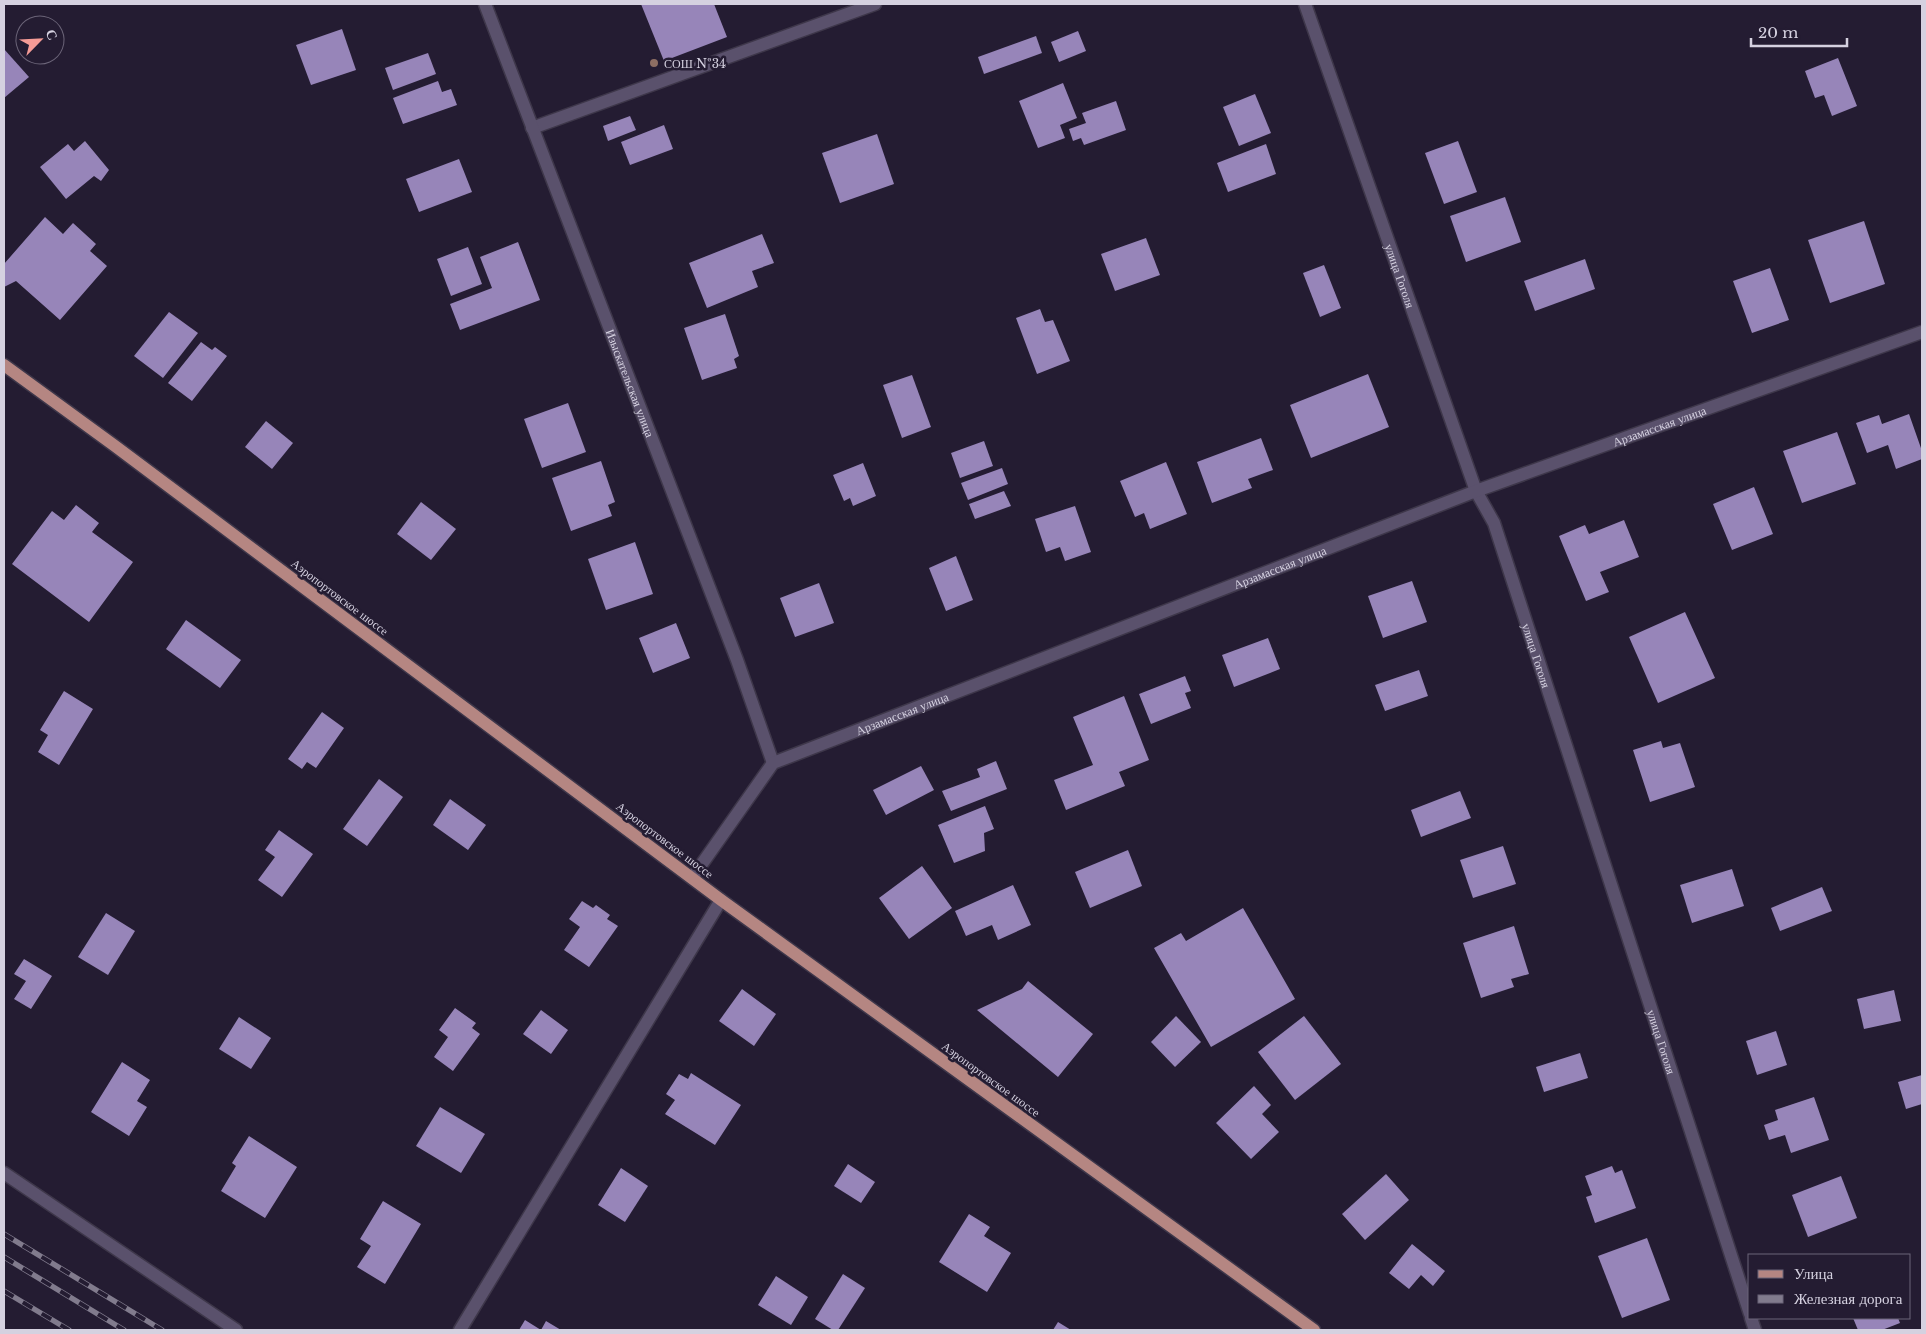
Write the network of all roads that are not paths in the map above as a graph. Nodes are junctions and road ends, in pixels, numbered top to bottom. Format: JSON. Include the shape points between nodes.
{"nodes":[{"id":1,"x":486,"y":4,"type":"edge"},
{"id":2,"x":875,"y":4,"type":"edge"},
{"id":3,"x":1304,"y":4,"type":"edge"},
{"id":4,"x":532,"y":128,"type":"junction"},
{"id":5,"x":1922,"y":332,"type":"edge"},
{"id":6,"x":4,"y":365,"type":"edge"},
{"id":7,"x":1476,"y":491,"type":"junction"},
{"id":8,"x":772,"y":763,"type":"junction"},
{"id":9,"x":692,"y":878,"type":"junction"},
{"id":10,"x":721,"y":900,"type":"junction"},
{"id":11,"x":4,"y":1173,"type":"edge"},
{"id":12,"x":1748,"y":1308,"type":"edge"},
{"id":13,"x":236,"y":1330,"type":"edge"},
{"id":14,"x":460,"y":1330,"type":"edge"},
{"id":15,"x":1314,"y":1330,"type":"edge"}],
"edges":[{"from":1,"to":4,"type":"street","name":"Изыскательская улица"},
{"from":2,"to":4,"type":"street"},
{"from":3,"to":7,"type":"street","name":"улица Гоголя"},
{"from":4,"to":8,"type":"street","name":"Изыскательская улица","via":[[734,651]]},
{"from":5,"to":7,"type":"street","name":"Арзамасская улица"},
{"from":6,"to":9,"type":"main road","name":"Аэропортовское шоссе"},
{"from":7,"to":8,"type":"street","name":"Арзамасская улица"},
{"from":7,"to":12,"type":"street","name":"улица Гоголя","via":[[1494,523]]},
{"from":8,"to":9,"type":"street"},
{"from":9,"to":10,"type":"main road","name":"Аэропортовское шоссе"},
{"from":10,"to":14,"type":"street"},
{"from":10,"to":15,"type":"main road","name":"Аэропортовское шоссе"},
{"from":11,"to":13,"type":"street"}]}
